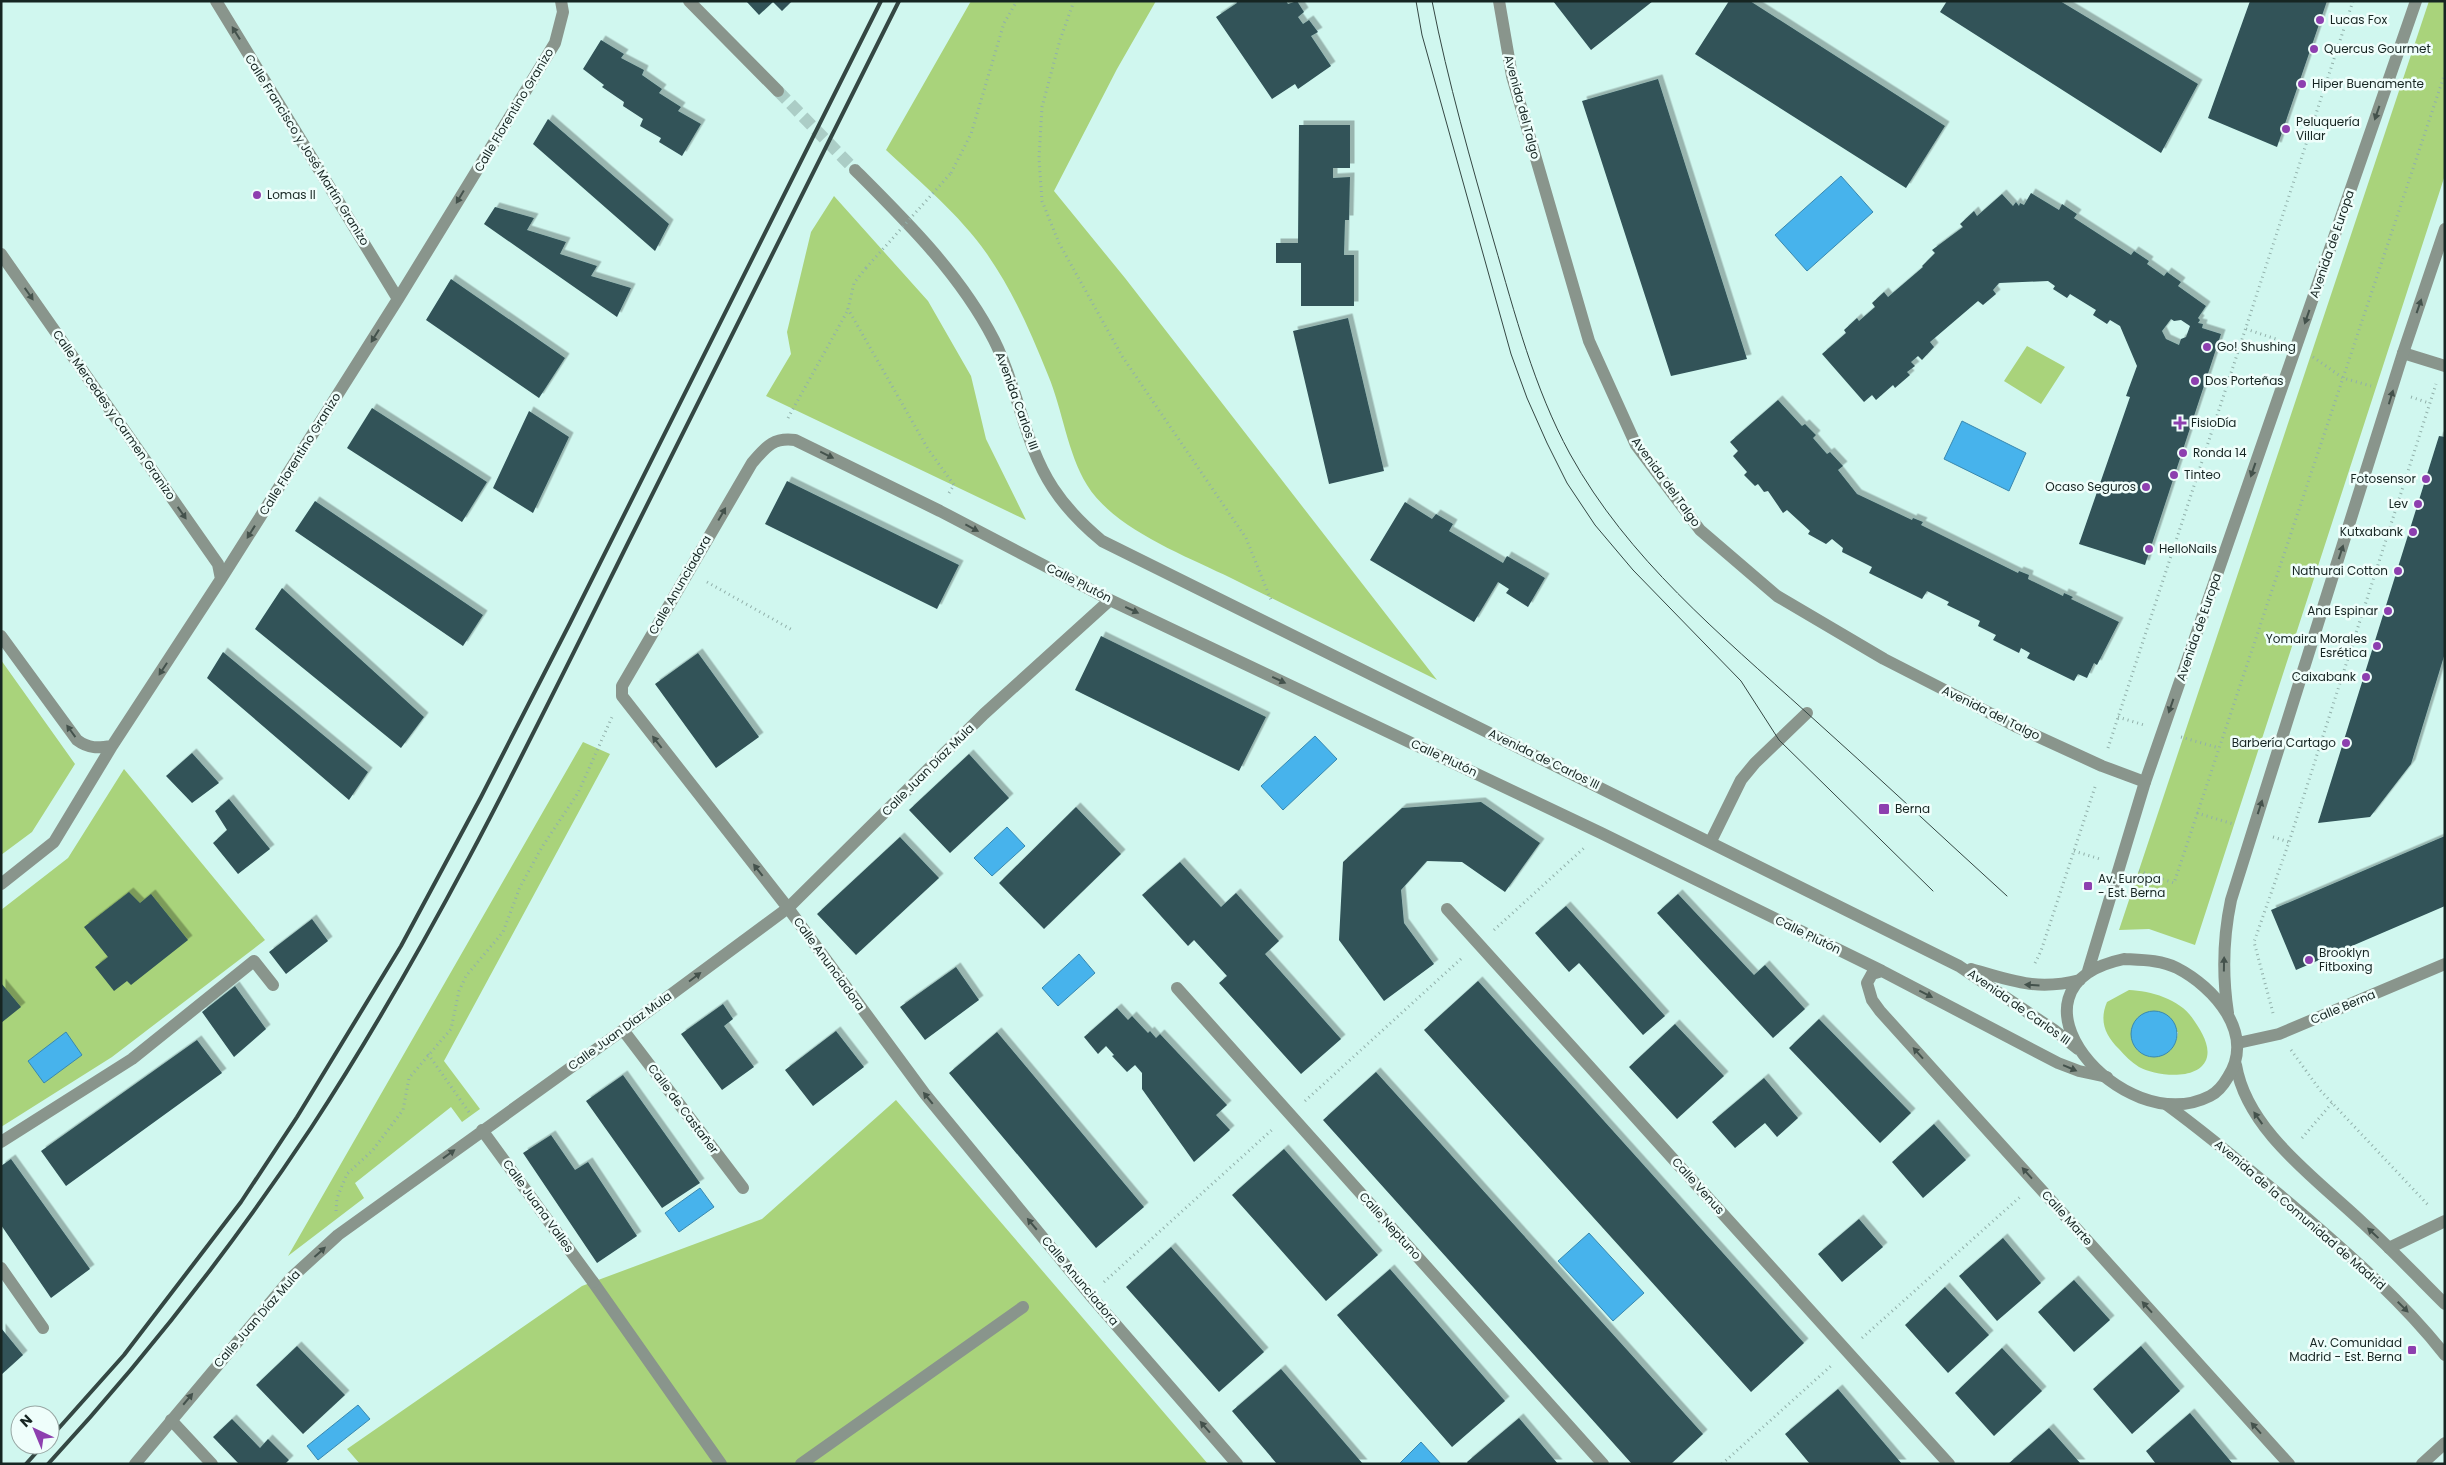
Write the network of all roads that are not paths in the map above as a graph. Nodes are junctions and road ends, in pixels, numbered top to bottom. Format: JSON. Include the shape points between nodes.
{"nodes":[{"id":1,"x":216,"y":1,"type":"edge"},
{"id":2,"x":562,"y":1,"type":"edge"},
{"id":3,"x":690,"y":1,"type":"edge"},
{"id":4,"x":1498,"y":1,"type":"edge"},
{"id":5,"x":2416,"y":1,"type":"edge"},
{"id":6,"x":778,"y":91,"type":"tunnel mouth"},
{"id":7,"x":855,"y":170,"type":"tunnel mouth"},
{"id":8,"x":2445,"y":229,"type":"edge"},
{"id":9,"x":1,"y":254,"type":"edge"},
{"id":10,"x":398,"y":299,"type":"junction"},
{"id":11,"x":2403,"y":353,"type":"junction"},
{"id":12,"x":2445,"y":366,"type":"edge"},
{"id":13,"x":782,"y":438,"type":"joint"},
{"id":14,"x":1127,"y":555,"type":"joint"},
{"id":15,"x":221,"y":579,"type":"junction"},
{"id":16,"x":1110,"y":600,"type":"junction"},
{"id":17,"x":1,"y":636,"type":"edge"},
{"id":18,"x":1807,"y":713,"type":"dead end"},
{"id":19,"x":112,"y":746,"type":"junction"},
{"id":20,"x":2145,"y":782,"type":"junction"},
{"id":21,"x":1711,"y":841,"type":"junction"},
{"id":22,"x":1,"y":884,"type":"edge"},
{"id":23,"x":788,"y":908,"type":"junction"},
{"id":24,"x":1447,"y":909,"type":"dead end"},
{"id":25,"x":2445,"y":964,"type":"edge"},
{"id":26,"x":1959,"y":966,"type":"junction"},
{"id":27,"x":1882,"y":971,"type":"junction"},
{"id":28,"x":2084,"y":975,"type":"junction"},
{"id":29,"x":273,"y":985,"type":"dead end"},
{"id":30,"x":1177,"y":988,"type":"dead end"},
{"id":31,"x":2228,"y":1013,"type":"junction"},
{"id":32,"x":624,"y":1030,"type":"junction"},
{"id":33,"x":2238,"y":1043,"type":"junction"},
{"id":34,"x":2078,"y":1049,"type":"junction"},
{"id":35,"x":2236,"y":1065,"type":"junction"},
{"id":36,"x":2106,"y":1077,"type":"junction"},
{"id":37,"x":2167,"y":1105,"type":"junction"},
{"id":38,"x":482,"y":1130,"type":"junction"},
{"id":39,"x":1,"y":1142,"type":"edge"},
{"id":40,"x":743,"y":1188,"type":"dead end"},
{"id":41,"x":2444,"y":1221,"type":"edge"},
{"id":42,"x":2389,"y":1248,"type":"junction"},
{"id":43,"x":1,"y":1268,"type":"edge"},
{"id":44,"x":2445,"y":1304,"type":"edge"},
{"id":45,"x":1023,"y":1307,"type":"dead end"},
{"id":46,"x":43,"y":1328,"type":"dead end"},
{"id":47,"x":2445,"y":1355,"type":"edge"},
{"id":48,"x":171,"y":1420,"type":"junction"},
{"id":49,"x":2445,"y":1443,"type":"edge"},
{"id":50,"x":135,"y":1464,"type":"edge"},
{"id":51,"x":212,"y":1464,"type":"edge"},
{"id":52,"x":721,"y":1464,"type":"edge"},
{"id":53,"x":802,"y":1464,"type":"edge"},
{"id":54,"x":1237,"y":1464,"type":"edge"},
{"id":55,"x":1603,"y":1464,"type":"edge"},
{"id":56,"x":1949,"y":1464,"type":"edge"},
{"id":57,"x":2289,"y":1464,"type":"edge"},
{"id":58,"x":2422,"y":1464,"type":"edge"}],
"edges":[{"from":10,"to":1,"type":"street","name":"Calle Francisco y José Martín Granizo","one_way":true},
{"from":2,"to":10,"type":"street","name":"Calle Florentino Granizo","one_way":true,"via":[[563,12],[554,44]]},
{"from":3,"to":6,"type":"street"},
{"from":4,"to":20,"type":"street","name":"Avenida del Talgo","via":[[1512,76],[1589,341],[1636,445],[1700,530],[1777,596],[1884,659],[2015,726]]},
{"from":5,"to":20,"type":"street","name":"Avenida de Europa","one_way":true},
{"from":7,"to":14,"type":"street","name":"Avenida Carlos III","via":[[936,254],[981,318],[1008,371],[1039,460],[1053,489],[1085,526],[1102,541]]},
{"from":11,"to":8,"type":"street","one_way":true},
{"from":9,"to":15,"type":"street","name":"Calle Mercedes y Carmen Granizo","one_way":true,"via":[[218,564]]},
{"from":10,"to":15,"type":"street","name":"Calle Florentino Granizo","one_way":true},
{"from":11,"to":12,"type":"street"},
{"from":31,"to":11,"type":"street","one_way":true,"via":[[2223,983],[2225,928],[2230,900]]},
{"from":13,"to":16,"type":"street","name":"Calle Plutón","one_way":true,"via":[[795,440],[940,511]]},
{"from":23,"to":13,"type":"street","name":"Calle Anunciadora","one_way":true,"via":[[622,696],[622,686],[752,463],[768,445]]},
{"from":14,"to":21,"type":"street","name":"Avenida de Carlos III"},
{"from":15,"to":19,"type":"street","name":"Calle Florentino Granizo","one_way":true},
{"from":16,"to":23,"type":"street","name":"Calle Juan Díaz Mula","via":[[984,714]]},
{"from":16,"to":27,"type":"street","name":"Calle Plutón","one_way":true,"via":[[1601,833]]},
{"from":19,"to":17,"type":"street","one_way":true,"via":[[92,748],[77,740]]},
{"from":18,"to":21,"type":"street","via":[[1755,763],[1742,780]]},
{"from":19,"to":22,"type":"street","name":"Calle Florentino Granizo","via":[[54,842]]},
{"from":20,"to":28,"type":"street","name":"Avenida de Europa"},
{"from":21,"to":26,"type":"street","name":"Avenida de Carlos III"},
{"from":32,"to":23,"type":"street","name":"Calle Juan Díaz Mula","one_way":true},
{"from":54,"to":23,"type":"street","name":"Calle Anunciadora","one_way":true,"via":[[1090,1294],[925,1094]]},
{"from":24,"to":56,"type":"street","name":"Calle Venus"},
{"from":25,"to":33,"type":"street","name":"Calle Berna","via":[[2279,1034]]},
{"from":28,"to":26,"type":"street","name":"Avenida de Carlos III","one_way":true,"via":[[2054,985],[2023,984]]},
{"from":26,"to":34,"type":"street","name":"Avenida de Carlos III"},
{"from":27,"to":36,"type":"street","name":"Calle Plutón","one_way":true,"via":[[2058,1063]]},
{"from":57,"to":27,"type":"street","name":"Calle Marte","one_way":true,"via":[[1872,1000],[1869,978]]},
{"from":28,"to":31,"type":"street","via":[[2098,965],[2124,959],[2160,962],[2194,978]]},
{"from":28,"to":34,"type":"street","via":[[2069,999],[2067,1011],[2071,1035]]},
{"from":29,"to":39,"type":"street","via":[[254,961],[132,1058]]},
{"from":30,"to":55,"type":"street","name":"Calle Neptuno"},
{"from":31,"to":33,"type":"street"},
{"from":32,"to":38,"type":"street","name":"Calle Juan Díaz Mula"},
{"from":32,"to":40,"type":"street","name":"Calle de Castañer"},
{"from":33,"to":35,"type":"street"},
{"from":34,"to":36,"type":"street"},
{"from":35,"to":37,"type":"street","via":[[2222,1087],[2211,1095],[2187,1104]]},
{"from":42,"to":35,"type":"street","one_way":true,"via":[[2288,1154],[2268,1131],[2246,1100]]},
{"from":36,"to":37,"type":"street","via":[[2120,1088]]},
{"from":37,"to":47,"type":"street","name":"Avenida de la Comunidad de Madrid","one_way":true,"via":[[2216,1141],[2333,1241],[2404,1307]]},
{"from":48,"to":38,"type":"street","name":"Calle Juan Díaz Mula","one_way":true,"via":[[291,1278],[338,1235]]},
{"from":38,"to":52,"type":"street","name":"Calle Juana Valles","via":[[594,1282]]},
{"from":41,"to":42,"type":"street"},
{"from":42,"to":44,"type":"street"},
{"from":43,"to":46,"type":"street"},
{"from":45,"to":53,"type":"street"},
{"from":48,"to":50,"type":"street","name":"Calle Juan Díaz Mula"},
{"from":48,"to":51,"type":"street"},
{"from":49,"to":58,"type":"street"}]}
